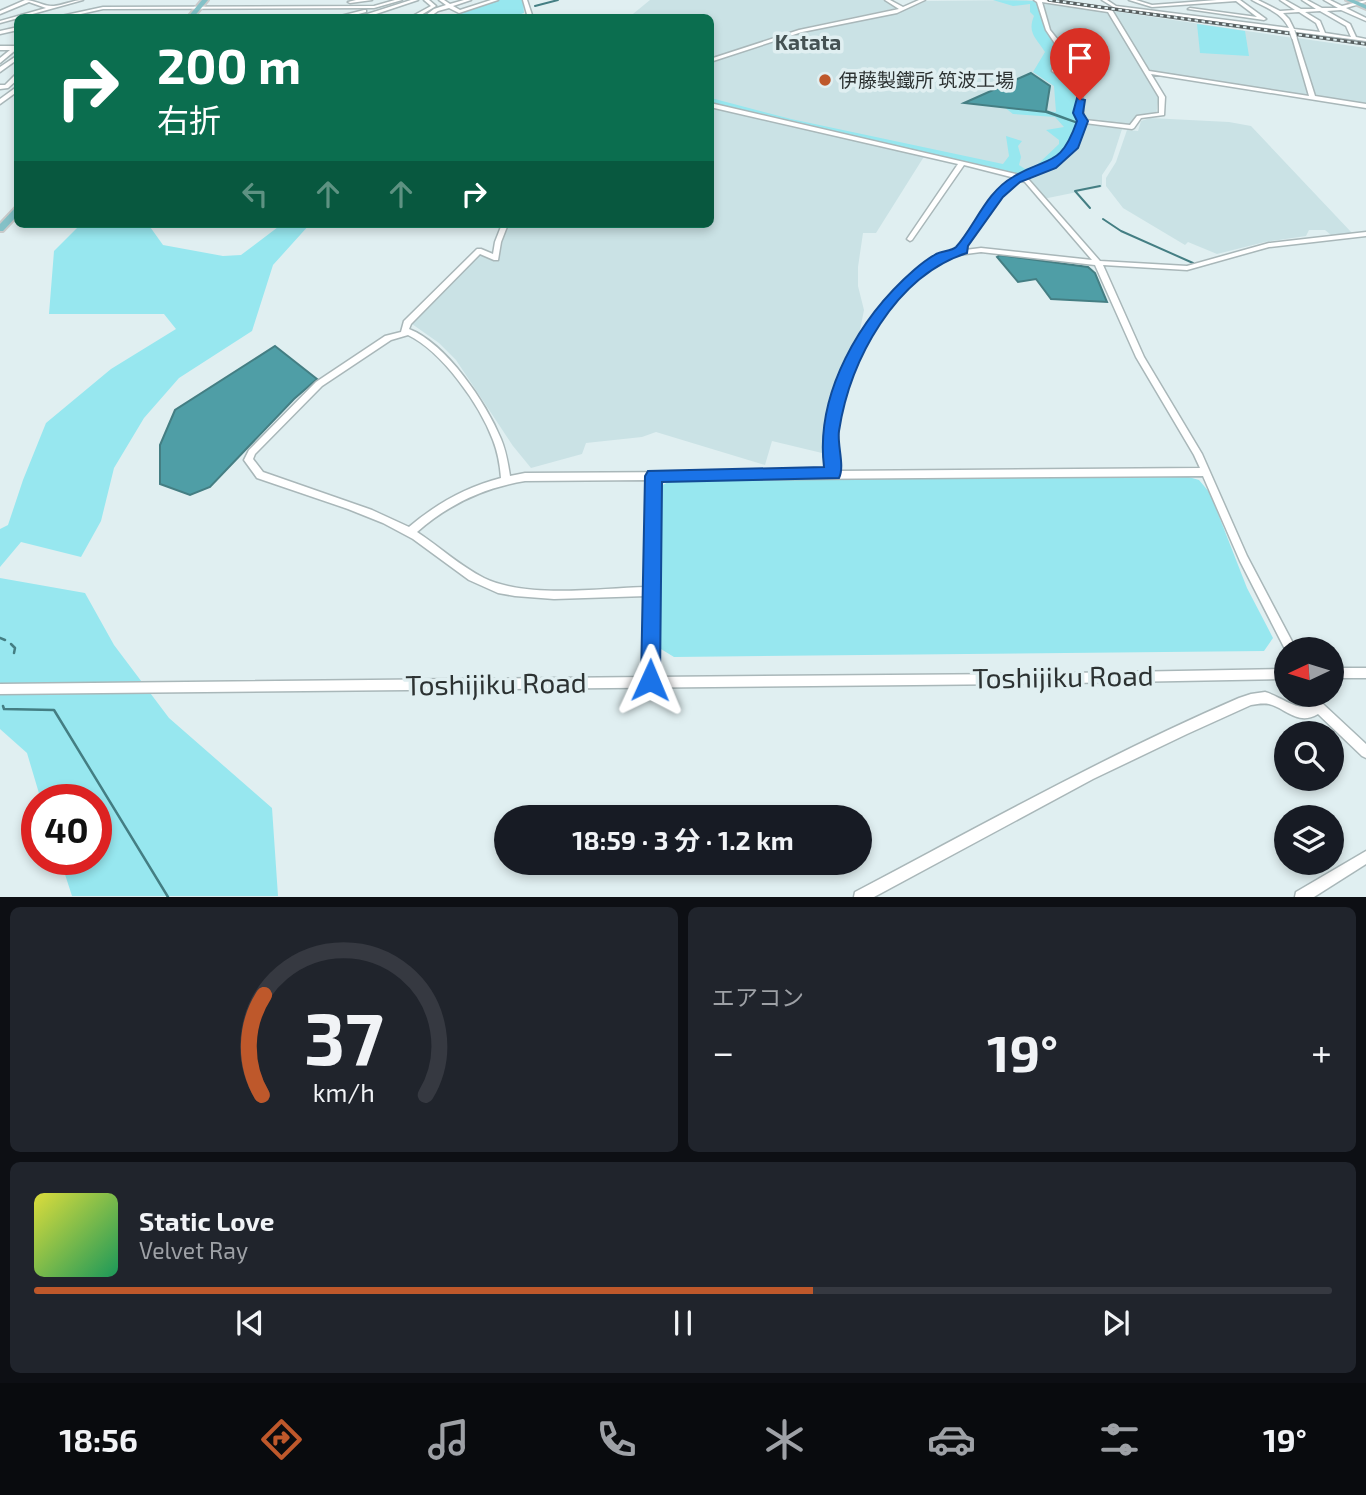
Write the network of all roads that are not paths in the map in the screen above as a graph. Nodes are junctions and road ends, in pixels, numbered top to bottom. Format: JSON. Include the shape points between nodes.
{"nodes":[{"id":1,"x":51,"y":0,"type":"edge"},
{"id":2,"x":81,"y":0,"type":"edge"},
{"id":3,"x":130,"y":0,"type":"edge"},
{"id":4,"x":179,"y":0,"type":"edge"},
{"id":5,"x":205,"y":0,"type":"edge"},
{"id":6,"x":243,"y":0,"type":"edge"},
{"id":7,"x":268,"y":0,"type":"edge"},
{"id":8,"x":294,"y":0,"type":"edge"},
{"id":9,"x":304,"y":0,"type":"edge"},
{"id":10,"x":367,"y":0,"type":"edge"},
{"id":11,"x":416,"y":0,"type":"edge"},
{"id":12,"x":441,"y":0,"type":"edge"},
{"id":13,"x":469,"y":0,"type":"edge"},
{"id":14,"x":496,"y":0,"type":"edge"},
{"id":15,"x":887,"y":0,"type":"edge"},
{"id":16,"x":923,"y":0,"type":"edge"},
{"id":17,"x":1037,"y":0,"type":"edge"},
{"id":18,"x":1104,"y":0,"type":"edge"},
{"id":19,"x":1131,"y":0,"type":"edge"},
{"id":20,"x":1237,"y":0,"type":"edge"},
{"id":21,"x":1254,"y":0,"type":"edge"},
{"id":22,"x":1282,"y":0,"type":"edge"},
{"id":23,"x":1304,"y":0,"type":"edge"},
{"id":24,"x":1326,"y":0,"type":"edge"},
{"id":25,"x":1349,"y":0,"type":"edge"},
{"id":26,"x":34,"y":1,"type":"edge"},
{"id":27,"x":430,"y":1,"type":"edge"},
{"id":28,"x":1183,"y":1,"type":"edge"},
{"id":29,"x":400,"y":2,"type":"edge"},
{"id":30,"x":1362,"y":3,"type":"edge"},
{"id":31,"x":450,"y":6,"type":"junction"},
{"id":32,"x":377,"y":7,"type":"junction"},
{"id":33,"x":50,"y":8,"type":"junction"},
{"id":34,"x":113,"y":8,"type":"junction"},
{"id":35,"x":121,"y":8,"type":"junction"},
{"id":36,"x":172,"y":8,"type":"junction"},
{"id":37,"x":198,"y":8,"type":"junction"},
{"id":38,"x":262,"y":8,"type":"junction"},
{"id":39,"x":289,"y":8,"type":"junction"},
{"id":40,"x":364,"y":8,"type":"junction"},
{"id":41,"x":1343,"y":8,"type":"junction"},
{"id":42,"x":237,"y":9,"type":"junction"},
{"id":43,"x":903,"y":9,"type":"junction"},
{"id":44,"x":1190,"y":9,"type":"junction"},
{"id":45,"x":384,"y":10,"type":"junction"},
{"id":46,"x":1325,"y":10,"type":"junction"},
{"id":47,"x":1301,"y":11,"type":"junction"},
{"id":48,"x":1279,"y":12,"type":"junction"},
{"id":49,"x":0,"y":13,"type":"edge"},
{"id":50,"x":29,"y":14,"type":"edge"},
{"id":51,"x":54,"y":14,"type":"edge"},
{"id":52,"x":79,"y":14,"type":"edge"},
{"id":53,"x":107,"y":14,"type":"edge"},
{"id":54,"x":193,"y":14,"type":"edge"},
{"id":55,"x":350,"y":14,"type":"edge"},
{"id":56,"x":373,"y":14,"type":"edge"},
{"id":57,"x":389,"y":14,"type":"edge"},
{"id":58,"x":418,"y":14,"type":"edge"},
{"id":59,"x":433,"y":14,"type":"edge"},
{"id":60,"x":1191,"y":16,"type":"junction"},
{"id":61,"x":1264,"y":19,"type":"junction"},
{"id":62,"x":1366,"y":20,"type":"edge"},
{"id":63,"x":1266,"y":26,"type":"junction"},
{"id":64,"x":1293,"y":33,"type":"junction"},
{"id":65,"x":1323,"y":34,"type":"junction"},
{"id":66,"x":1354,"y":38,"type":"junction"},
{"id":67,"x":1366,"y":40,"type":"edge"},
{"id":68,"x":14,"y":49,"type":"edge"},
{"id":69,"x":14,"y":59,"type":"edge"},
{"id":70,"x":714,"y":60,"type":"edge"},
{"id":71,"x":0,"y":61,"type":"edge"},
{"id":72,"x":0,"y":70,"type":"edge"},
{"id":73,"x":1147,"y":72,"type":"junction"},
{"id":74,"x":1313,"y":98,"type":"junction"},
{"id":75,"x":714,"y":106,"type":"edge"},
{"id":76,"x":1365,"y":108,"type":"edge"},
{"id":77,"x":1083,"y":121,"type":"junction"},
{"id":78,"x":962,"y":163,"type":"junction"},
{"id":79,"x":1022,"y":177,"type":"junction"},
{"id":80,"x":14,"y":214,"type":"edge"},
{"id":81,"x":503,"y":228,"type":"edge"},
{"id":82,"x":0,"y":229,"type":"edge"},
{"id":83,"x":1366,"y":234,"type":"edge"},
{"id":84,"x":910,"y":239,"type":"dead end"},
{"id":85,"x":962,"y":250,"type":"junction"},
{"id":86,"x":1098,"y":263,"type":"junction"},
{"id":87,"x":405,"y":332,"type":"junction"},
{"id":88,"x":1206,"y":472,"type":"junction"},
{"id":89,"x":833,"y":474,"type":"junction"},
{"id":90,"x":654,"y":476,"type":"junction"},
{"id":91,"x":506,"y":480,"type":"junction"},
{"id":92,"x":410,"y":533,"type":"junction"},
{"id":93,"x":652,"y":591,"type":"junction"},
{"id":94,"x":1285,"y":637,"type":"edge"},
{"id":95,"x":1344,"y":673,"type":"edge"},
{"id":96,"x":1366,"y":673,"type":"edge"},
{"id":97,"x":1274,"y":674,"type":"edge"},
{"id":98,"x":650,"y":680,"type":"junction"},
{"id":99,"x":0,"y":689,"type":"edge"},
{"id":100,"x":1274,"y":700,"type":"edge"},
{"id":101,"x":1288,"y":707,"type":"edge"},
{"id":102,"x":1313,"y":707,"type":"edge"},
{"id":103,"x":1323,"y":707,"type":"edge"},
{"id":104,"x":1366,"y":752,"type":"edge"},
{"id":105,"x":1366,"y":857,"type":"edge"},
{"id":106,"x":860,"y":897,"type":"edge"},
{"id":107,"x":1301,"y":897,"type":"edge"}],
"edges":[{"from":1,"to":26,"type":"street"},
{"from":2,"to":33,"type":"street"},
{"from":3,"to":35,"type":"street"},
{"from":4,"to":36,"type":"street"},
{"from":5,"to":37,"type":"main road"},
{"from":6,"to":42,"type":"street"},
{"from":7,"to":38,"type":"street"},
{"from":8,"to":39,"type":"street"},
{"from":9,"to":10,"type":"street"},
{"from":10,"to":40,"type":"street"},
{"from":11,"to":29,"type":"street"},
{"from":12,"to":31,"type":"street"},
{"from":13,"to":31,"type":"street"},
{"from":14,"to":31,"type":"street","via":[[459,12]]},
{"from":15,"to":43,"type":"street"},
{"from":16,"to":43,"type":"street"},
{"from":17,"to":73,"type":"street","via":[[1110,11]]},
{"from":17,"to":77,"type":"street","via":[[1059,46],[1054,68],[1078,87],[1078,113]]},
{"from":18,"to":60,"type":"street","via":[[1115,7]]},
{"from":19,"to":28,"type":"street","via":[[1152,6]]},
{"from":20,"to":28,"type":"street"},
{"from":20,"to":61,"type":"street"},
{"from":21,"to":48,"type":"street"},
{"from":22,"to":47,"type":"street"},
{"from":23,"to":46,"type":"street"},
{"from":24,"to":41,"type":"street"},
{"from":25,"to":30,"type":"main road"},
{"from":26,"to":33,"type":"street"},
{"from":26,"to":49,"type":"street"},
{"from":27,"to":58,"type":"street","via":[[434,6]]},
{"from":28,"to":44,"type":"street"},
{"from":29,"to":32,"type":"street"},
{"from":29,"to":45,"type":"street"},
{"from":30,"to":41,"type":"street"},
{"from":31,"to":59,"type":"street"},
{"from":32,"to":40,"type":"street"},
{"from":32,"to":55,"type":"street"},
{"from":33,"to":50,"type":"street"},
{"from":33,"to":51,"type":"street"},
{"from":34,"to":35,"type":"street"},
{"from":34,"to":52,"type":"street"},
{"from":34,"to":53,"type":"street"},
{"from":35,"to":36,"type":"street"},
{"from":36,"to":37,"type":"street"},
{"from":37,"to":42,"type":"street"},
{"from":37,"to":54,"type":"main road"},
{"from":38,"to":39,"type":"street"},
{"from":38,"to":42,"type":"street"},
{"from":39,"to":40,"type":"street"},
{"from":41,"to":46,"type":"street"},
{"from":41,"to":62,"type":"street"},
{"from":43,"to":70,"type":"street","via":[[801,31]]},
{"from":44,"to":60,"type":"street"},
{"from":44,"to":61,"type":"street"},
{"from":45,"to":56,"type":"street"},
{"from":45,"to":57,"type":"street"},
{"from":46,"to":47,"type":"street"},
{"from":46,"to":66,"type":"street","via":[[1348,25]]},
{"from":47,"to":48,"type":"street"},
{"from":47,"to":65,"type":"street","via":[[1318,22]]},
{"from":48,"to":64,"type":"street","via":[[1289,19]]},
{"from":60,"to":63,"type":"street"},
{"from":61,"to":63,"type":"street"},
{"from":63,"to":64,"type":"street"},
{"from":64,"to":65,"type":"street"},
{"from":64,"to":74,"type":"street"},
{"from":65,"to":66,"type":"street"},
{"from":66,"to":67,"type":"street"},
{"from":68,"to":71,"type":"street"},
{"from":69,"to":72,"type":"street"},
{"from":73,"to":74,"type":"street"},
{"from":73,"to":77,"type":"street","via":[[1162,97],[1162,114],[1139,117],[1132,127]]},
{"from":74,"to":76,"type":"street"},
{"from":75,"to":78,"type":"street"},
{"from":77,"to":79,"type":"street","via":[[1074,146],[1060,159]]},
{"from":78,"to":79,"type":"street"},
{"from":78,"to":84,"type":"street"},
{"from":79,"to":85,"type":"street","via":[[999,195]]},
{"from":79,"to":86,"type":"street"},
{"from":80,"to":82,"type":"main road"},
{"from":81,"to":87,"type":"street","via":[[496,258],[479,251],[407,323]]},
{"from":83,"to":86,"type":"street","via":[[1269,245],[1187,268]]},
{"from":85,"to":86,"type":"street"},
{"from":85,"to":89,"type":"street","via":[[919,273],[876,317],[843,385],[831,430]]},
{"from":86,"to":88,"type":"street","via":[[1140,357]]},
{"from":87,"to":91,"type":"street","via":[[414,333],[445,360],[479,406],[496,437]]},
{"from":87,"to":92,"type":"street","via":[[388,338],[312,390],[248,460],[260,475],[352,506]]},
{"from":88,"to":89,"type":"street"},
{"from":88,"to":94,"type":"street","via":[[1243,558]]},
{"from":89,"to":90,"type":"street"},
{"from":90,"to":91,"type":"street"},
{"from":90,"to":93,"type":"street"},
{"from":91,"to":92,"type":"street","via":[[446,504]]},
{"from":92,"to":93,"type":"street","via":[[471,577],[499,589],[531,593]]},
{"from":93,"to":98,"type":"street"},
{"from":95,"to":96,"type":"street"},
{"from":97,"to":98,"type":"street","name":"Toshijiku Road"},
{"from":98,"to":99,"type":"street","name":"Toshijiku Road"},
{"from":100,"to":106,"type":"street","via":[[1248,700],[1158,740]]},
{"from":101,"to":102,"type":"street","via":[[1309,713]]},
{"from":103,"to":104,"type":"street"},
{"from":105,"to":107,"type":"street"}]}
